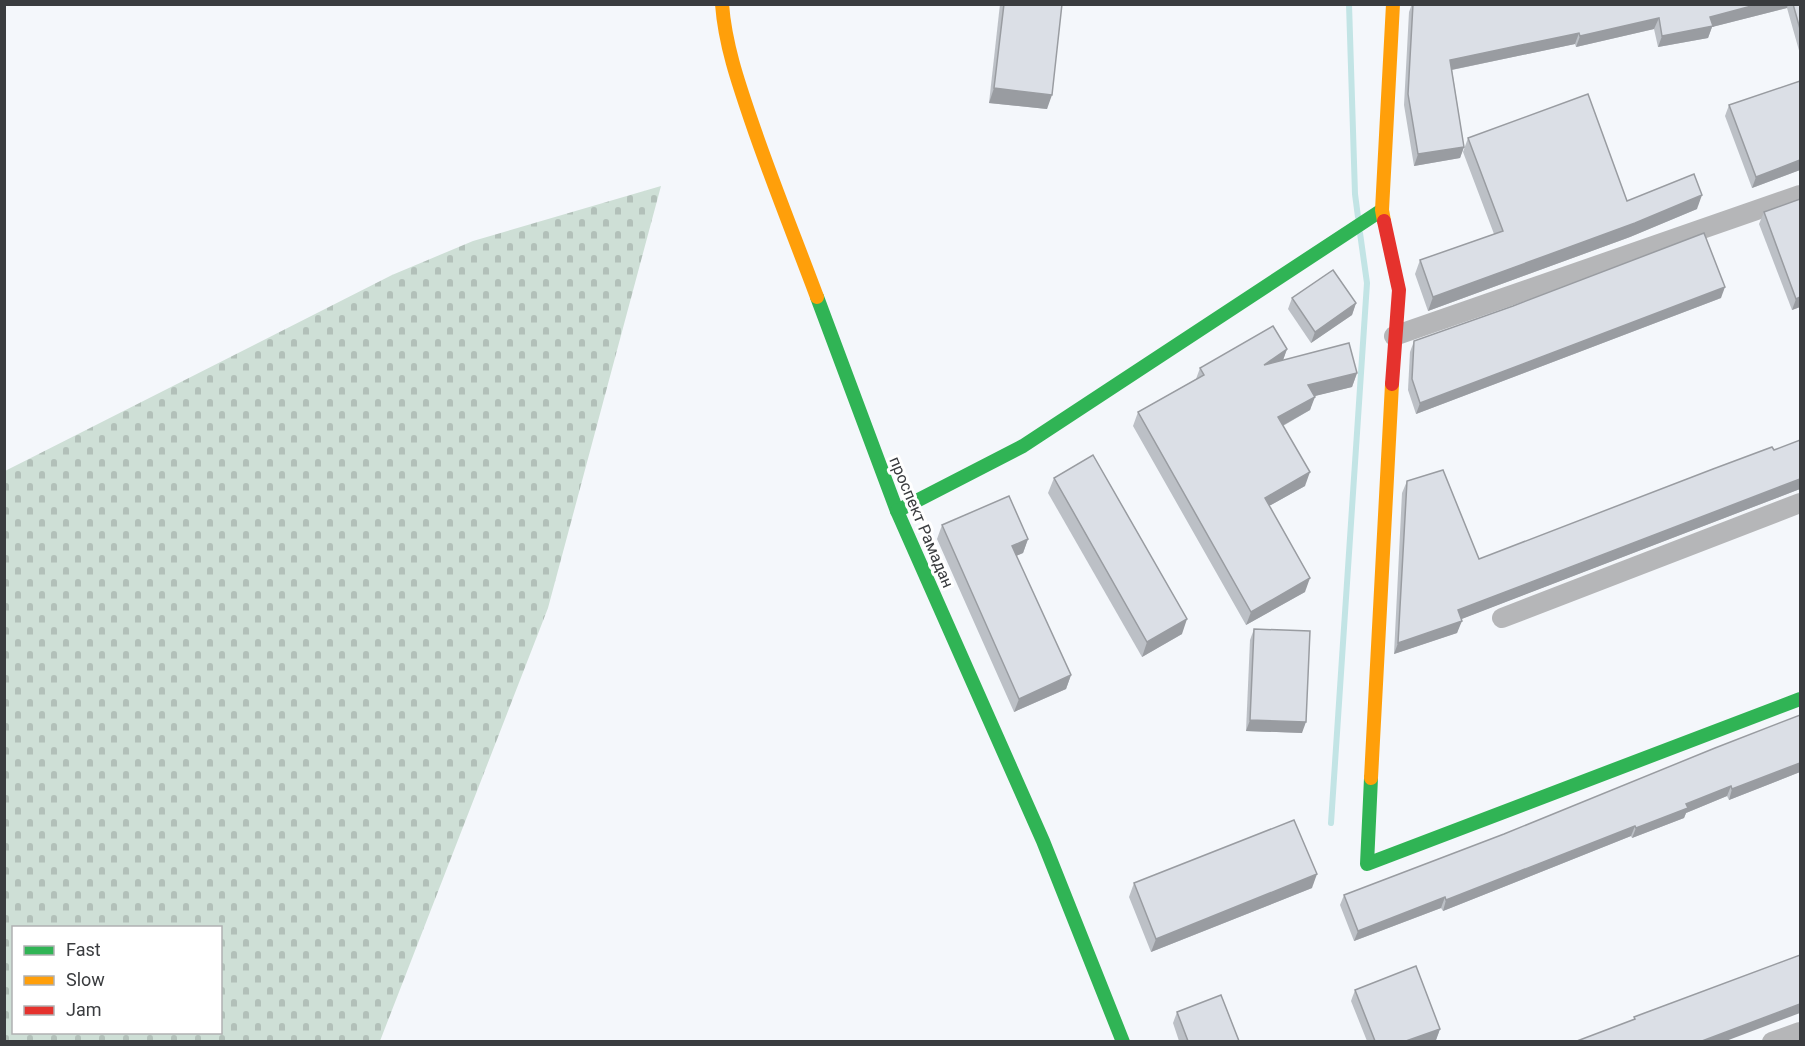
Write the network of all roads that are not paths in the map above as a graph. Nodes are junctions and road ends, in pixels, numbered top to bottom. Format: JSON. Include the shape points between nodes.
{"nodes":[{"id":1,"x":722,"y":4,"type":"edge"},
{"id":2,"x":1393,"y":4,"type":"edge"},
{"id":3,"x":1800,"y":195,"type":"edge"},
{"id":4,"x":1382,"y":210,"type":"junction"},
{"id":5,"x":1394,"y":336,"type":"junction"},
{"id":6,"x":1800,"y":503,"type":"edge"},
{"id":7,"x":897,"y":511,"type":"junction"},
{"id":8,"x":1502,"y":618,"type":"dead end"},
{"id":9,"x":1800,"y":699,"type":"edge"},
{"id":10,"x":1800,"y":1032,"type":"edge"},
{"id":11,"x":1123,"y":1041,"type":"edge"},
{"id":12,"x":1772,"y":1041,"type":"edge"}],
"edges":[{"from":1,"to":7,"type":"street","name":"проспект Рамадан","via":[[732,60],[758,140]]},
{"from":2,"to":4,"type":"street"},
{"from":3,"to":5,"type":"street"},
{"from":4,"to":5,"type":"street","via":[[1398,290]]},
{"from":4,"to":7,"type":"street","via":[[1023,446]]},
{"from":5,"to":9,"type":"street","via":[[1367,864]]},
{"from":6,"to":8,"type":"street"},
{"from":7,"to":11,"type":"street","name":"проспект Рамадан","via":[[1044,841]]},
{"from":10,"to":12,"type":"street"}]}
